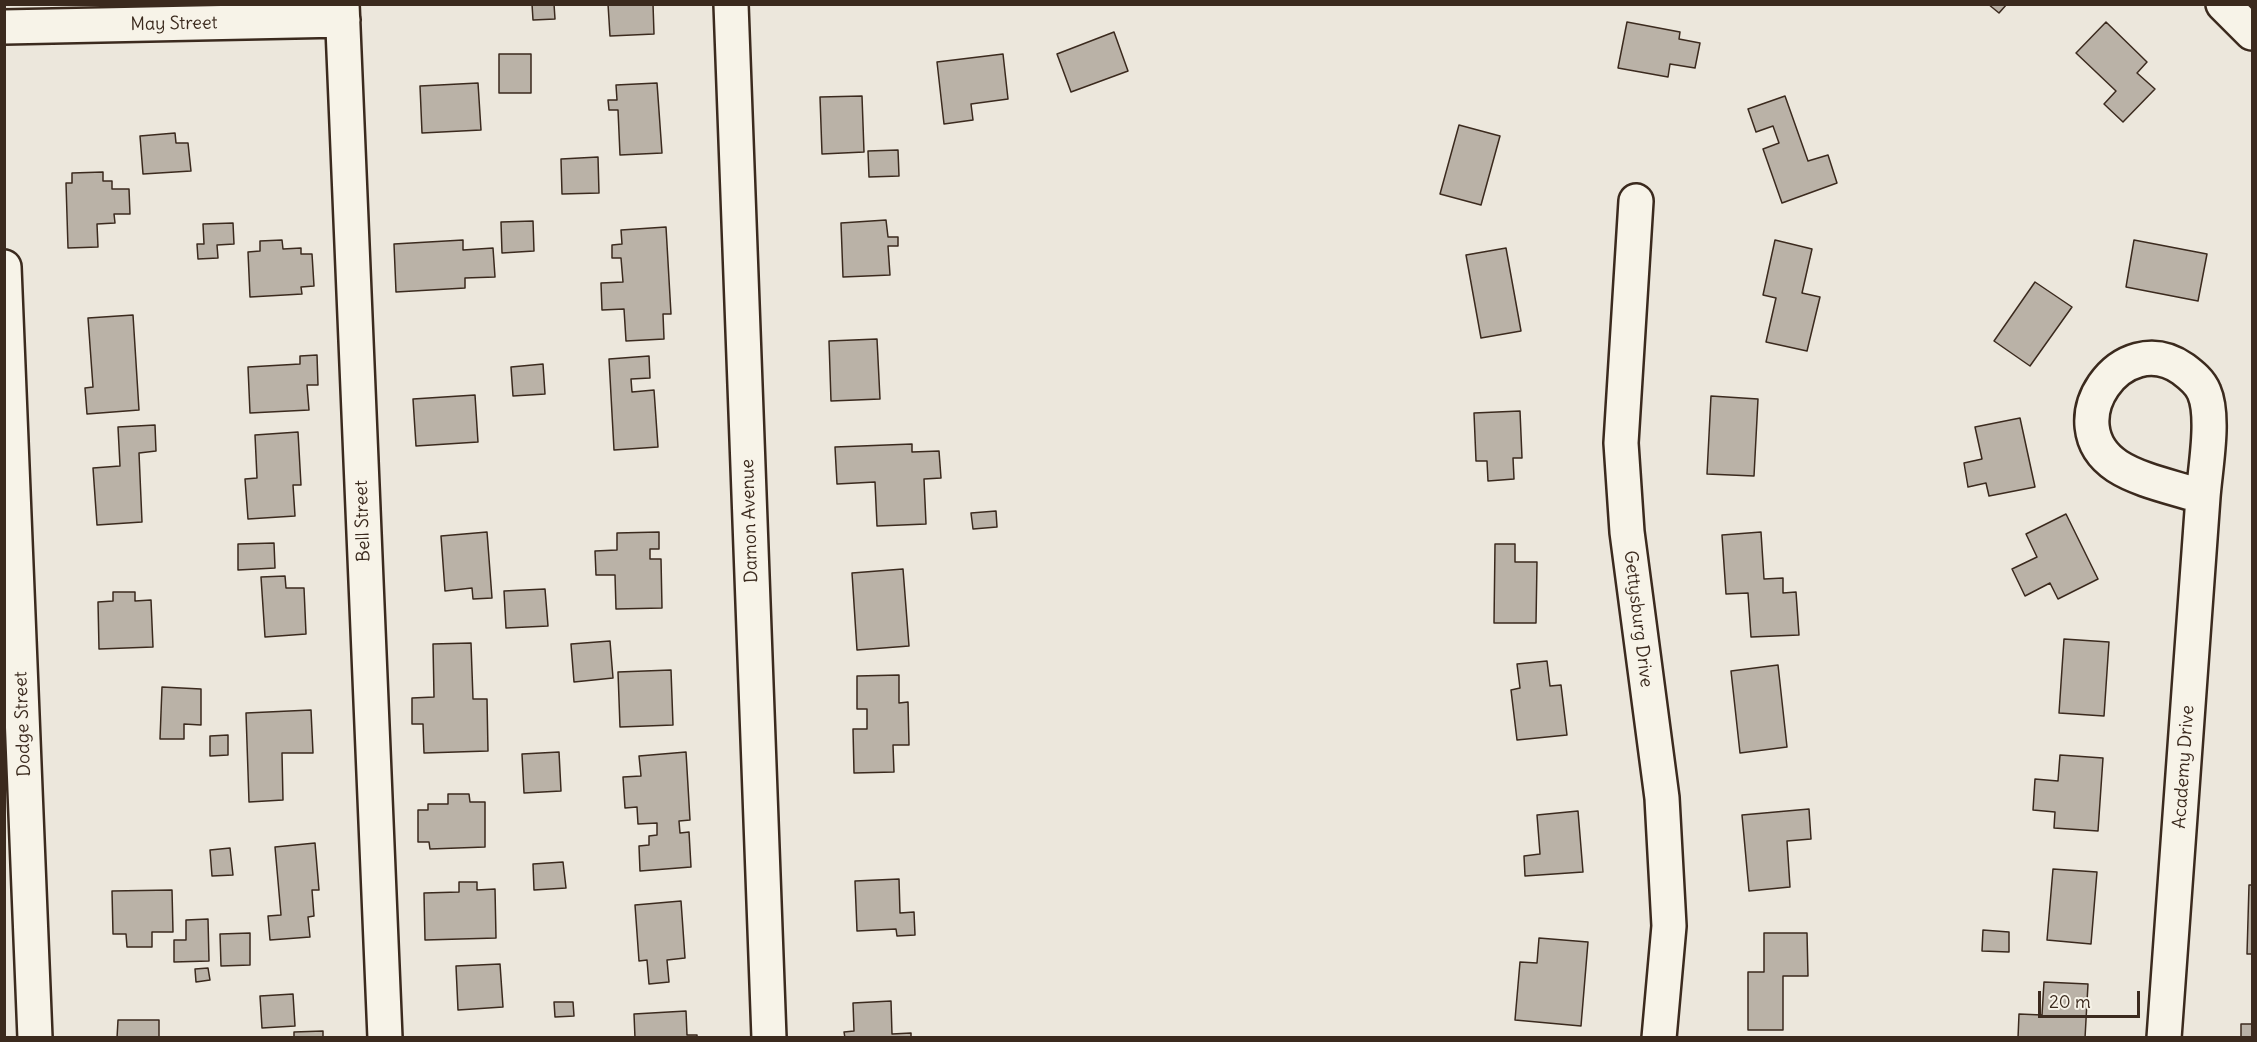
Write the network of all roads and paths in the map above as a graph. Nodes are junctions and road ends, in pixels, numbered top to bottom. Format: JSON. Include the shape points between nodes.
{"nodes":[{"id":1,"x":731,"y":4,"type":"edge"},
{"id":2,"x":2223,"y":4,"type":"edge"},
{"id":3,"x":342,"y":12,"type":"edge"},
{"id":4,"x":4,"y":27,"type":"edge"},
{"id":5,"x":2253,"y":33,"type":"edge"},
{"id":6,"x":1636,"y":201,"type":"dead end"},
{"id":7,"x":4,"y":267,"type":"edge"},
{"id":8,"x":2203,"y":496,"type":"dead end"},
{"id":9,"x":35,"y":1038,"type":"edge"},
{"id":10,"x":385,"y":1038,"type":"edge"},
{"id":11,"x":769,"y":1038,"type":"edge"},
{"id":12,"x":1659,"y":1038,"type":"edge"},
{"id":13,"x":2164,"y":1038,"type":"edge"}],
"edges":[{"from":1,"to":11,"type":"street","name":"Damon Avenue"},
{"from":2,"to":5,"type":"street"},
{"from":3,"to":4,"type":"street","name":"May Street"},
{"from":3,"to":10,"type":"street","name":"Bell Street"},
{"from":6,"to":12,"type":"street","name":"Gettysburg Drive","via":[[1621,443],[1627,532],[1662,798],[1669,926]]},
{"from":7,"to":9,"type":"street","name":"Dodge Street"},
{"from":8,"to":13,"type":"street","name":"Academy Drive"}]}
